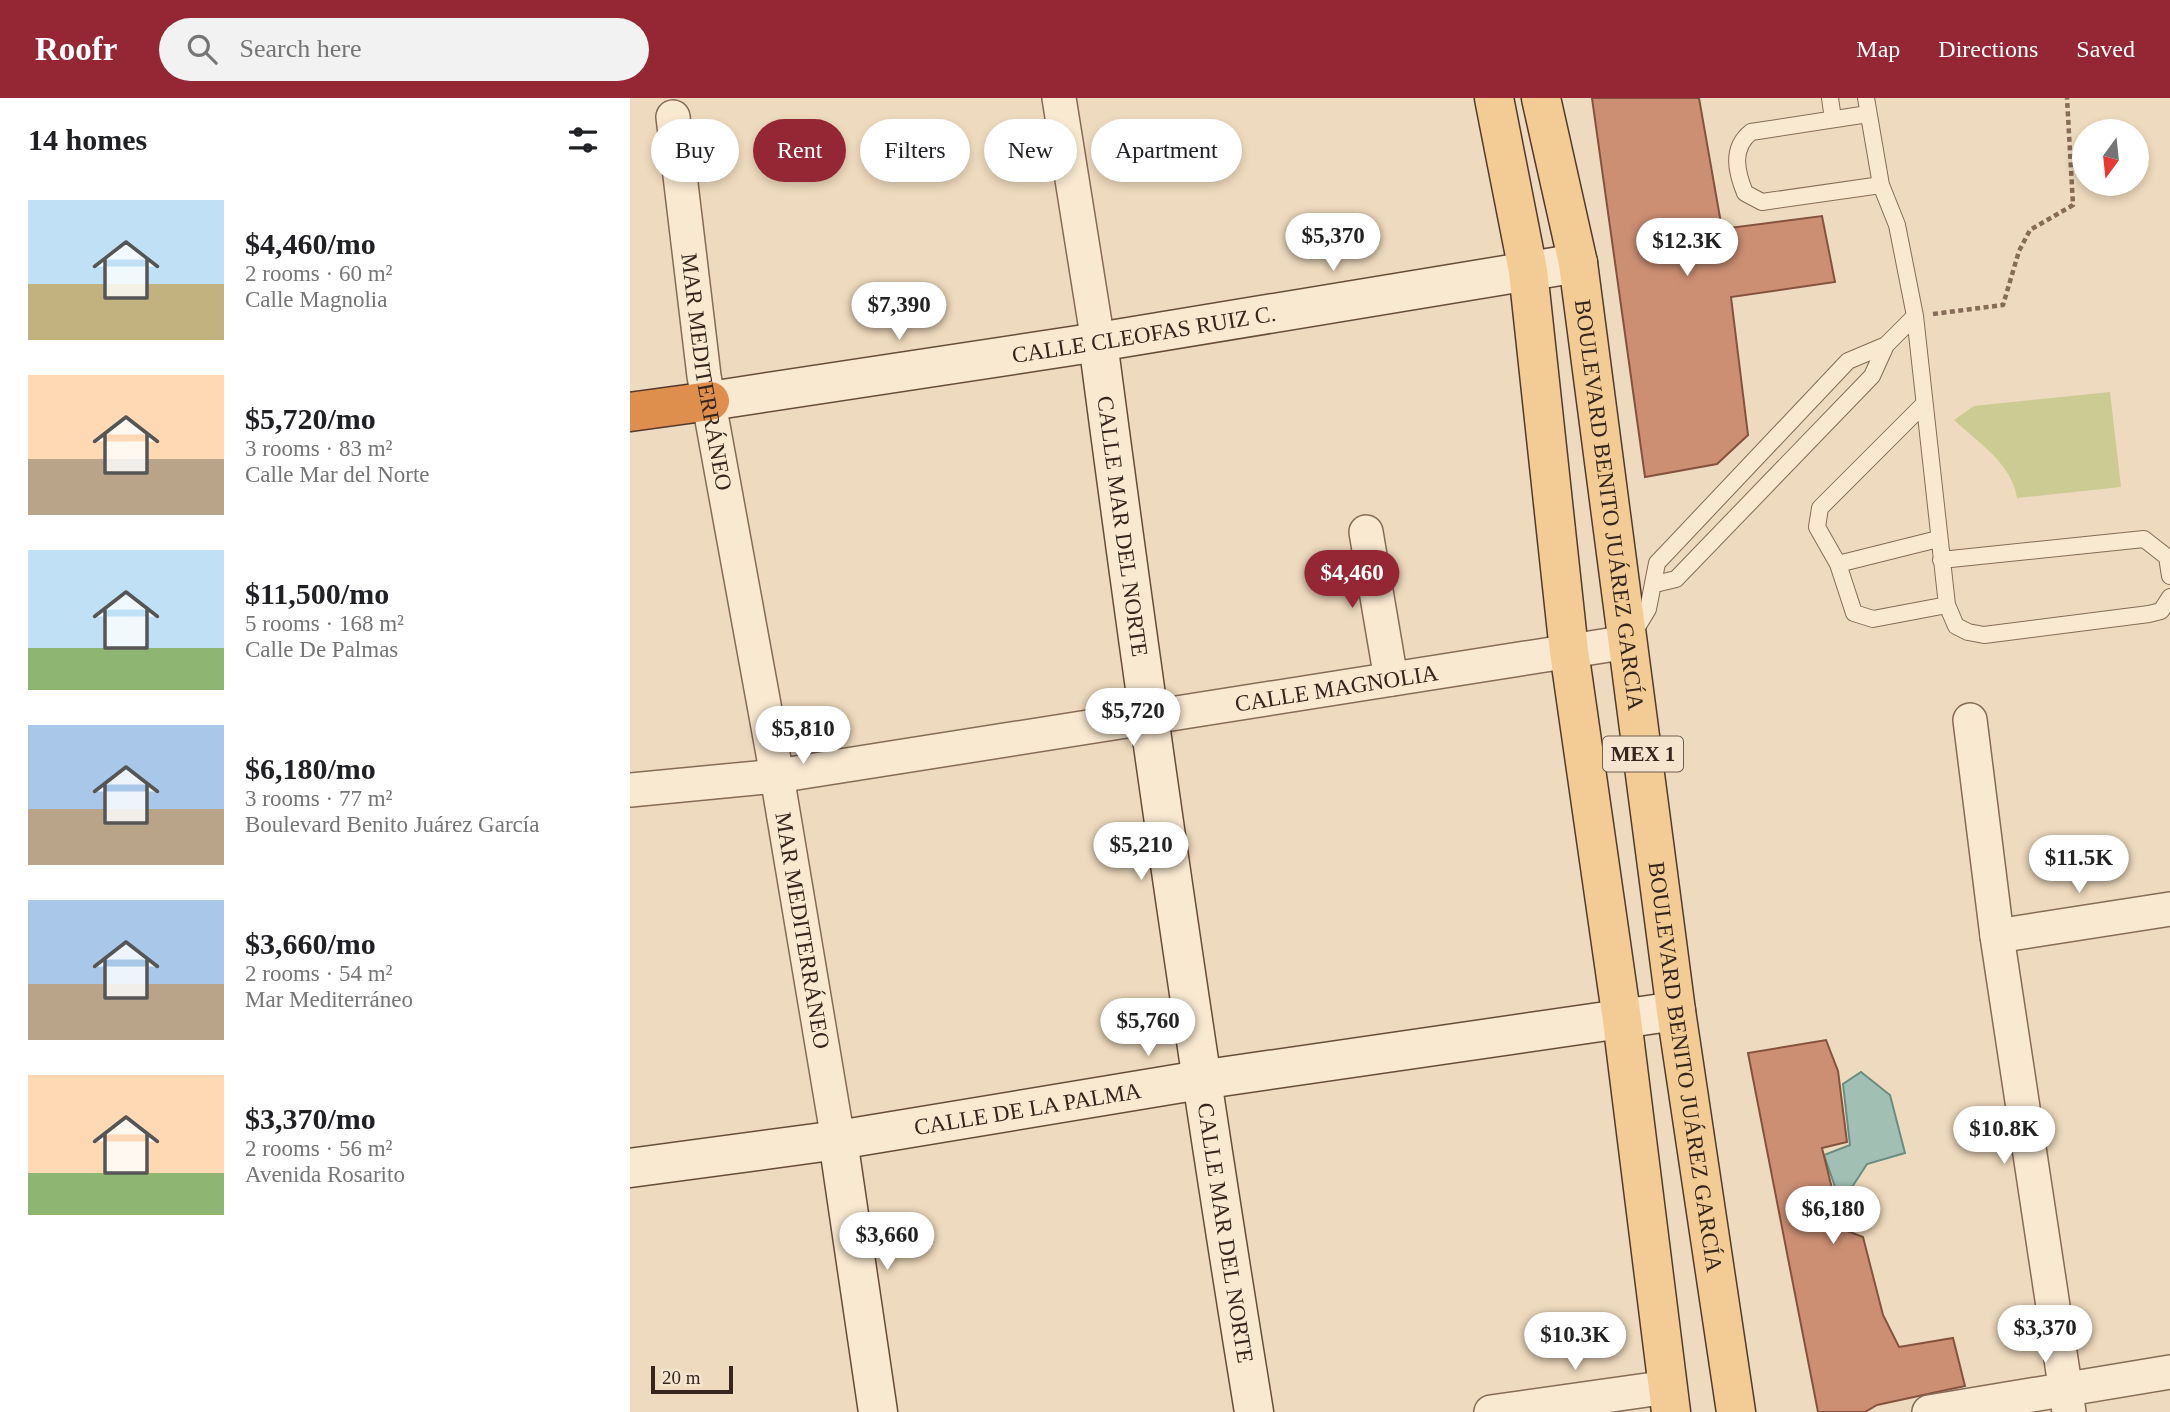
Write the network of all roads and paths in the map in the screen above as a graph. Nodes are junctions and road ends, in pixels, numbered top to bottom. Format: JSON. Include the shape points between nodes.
{"nodes":[{"id":1,"x":1059,"y":98,"type":"edge"},
{"id":2,"x":1494,"y":98,"type":"edge"},
{"id":3,"x":1541,"y":98,"type":"edge"},
{"id":4,"x":1830,"y":98,"type":"edge"},
{"id":5,"x":2067,"y":98,"type":"edge"},
{"id":6,"x":1867,"y":106,"type":"edge"},
{"id":7,"x":673,"y":117,"type":"dead end"},
{"id":8,"x":1833,"y":119,"type":"junction"},
{"id":9,"x":1881,"y":185,"type":"junction"},
{"id":10,"x":1578,"y":263,"type":"junction"},
{"id":11,"x":1528,"y":271,"type":"junction"},
{"id":12,"x":1915,"y":316,"type":"junction"},
{"id":13,"x":1098,"y":342,"type":"junction"},
{"id":14,"x":1886,"y":345,"type":"junction"},
{"id":15,"x":710,"y":401,"type":"junction"},
{"id":16,"x":1924,"y":404,"type":"junction"},
{"id":17,"x":630,"y":412,"type":"edge"},
{"id":18,"x":1366,"y":532,"type":"dead end"},
{"id":19,"x":1938,"y":539,"type":"junction"},
{"id":20,"x":1941,"y":560,"type":"junction"},
{"id":21,"x":1838,"y":564,"type":"junction"},
{"id":22,"x":2170,"y":576,"type":"edge"},
{"id":23,"x":1655,"y":584,"type":"junction"},
{"id":24,"x":2170,"y":597,"type":"edge"},
{"id":25,"x":1947,"y":605,"type":"junction"},
{"id":26,"x":1628,"y":642,"type":"junction"},
{"id":27,"x":1569,"y":651,"type":"junction"},
{"id":28,"x":1391,"y":679,"type":"junction"},
{"id":29,"x":1147,"y":718,"type":"junction"},
{"id":30,"x":1970,"y":720,"type":"dead end"},
{"id":31,"x":777,"y":776,"type":"junction"},
{"id":32,"x":630,"y":790,"type":"edge"},
{"id":33,"x":2170,"y":909,"type":"edge"},
{"id":34,"x":1997,"y":936,"type":"junction"},
{"id":35,"x":1676,"y":1011,"type":"junction"},
{"id":36,"x":1622,"y":1020,"type":"junction"},
{"id":37,"x":1200,"y":1080,"type":"junction"},
{"id":38,"x":838,"y":1140,"type":"junction"},
{"id":39,"x":630,"y":1168,"type":"edge"},
{"id":40,"x":2170,"y":1372,"type":"edge"},
{"id":41,"x":1669,"y":1399,"type":"edge"},
{"id":42,"x":2067,"y":1401,"type":"edge"},
{"id":43,"x":878,"y":1412,"type":"edge"},
{"id":44,"x":1254,"y":1412,"type":"edge"},
{"id":45,"x":1491,"y":1412,"type":"edge"},
{"id":46,"x":1736,"y":1412,"type":"edge"},
{"id":47,"x":1929,"y":1412,"type":"edge"}],
"edges":[{"from":1,"to":13,"type":"street","name":"CALLE MAR DEL NORTE"},
{"from":2,"to":11,"type":"main road","number":"MEX 1"},
{"from":3,"to":10,"type":"main road","name":"BOULEVARD BENITO JUÁREZ GARCÍA","number":"MEX 1"},
{"from":4,"to":8,"type":"lane"},
{"from":5,"to":12,"type":"path","via":[[2073,205],[2030,230],[2003,305]]},
{"from":6,"to":8,"type":"lane"},
{"from":6,"to":9,"type":"lane"},
{"from":7,"to":15,"type":"street","name":"MAR MEDITERRÁNEO"},
{"from":8,"to":9,"type":"lane","via":[[1761,129],[1744,137],[1737,157],[1745,193],[1756,201],[1770,202]]},
{"from":9,"to":12,"type":"lane","via":[[1897,225]]},
{"from":10,"to":11,"type":"street","name":"CALLE CLEOFAS RUIZ C."},
{"from":10,"to":26,"type":"main road","name":"BOULEVARD BENITO JUÁREZ GARCÍA","number":"MEX 1"},
{"from":11,"to":13,"type":"street","name":"CALLE CLEOFAS RUIZ C."},
{"from":11,"to":27,"type":"main road","number":"MEX 1"},
{"from":12,"to":14,"type":"lane"},
{"from":12,"to":16,"type":"lane"},
{"from":13,"to":15,"type":"street","name":"CALLE CLEOFAS RUIZ C."},
{"from":13,"to":29,"type":"street","name":"CALLE MAR DEL NORTE"},
{"from":14,"to":23,"type":"lane","via":[[1872,376],[1794,459],[1676,579]]},
{"from":14,"to":23,"type":"lane","via":[[1848,361],[1657,563]]},
{"from":15,"to":17,"type":"highway"},
{"from":15,"to":31,"type":"street","name":"MAR MEDITERRÁNEO"},
{"from":16,"to":19,"type":"lane"},
{"from":16,"to":21,"type":"lane","via":[[1820,508],[1817,527]]},
{"from":18,"to":28,"type":"street"},
{"from":19,"to":20,"type":"lane"},
{"from":19,"to":21,"type":"lane"},
{"from":20,"to":22,"type":"lane","via":[[2144,539],[2167,557]]},
{"from":20,"to":25,"type":"lane"},
{"from":21,"to":25,"type":"lane","via":[[1852,610],[1859,617],[1873,619]]},
{"from":23,"to":26,"type":"lane","via":[[1648,609]]},
{"from":24,"to":25,"type":"lane","via":[[2161,611],[2149,614],[1984,635],[1956,626]]},
{"from":26,"to":27,"type":"street","name":"CALLE MAGNOLIA"},
{"from":26,"to":35,"type":"main road","name":"BOULEVARD BENITO JUÁREZ GARCÍA","number":"MEX 1"},
{"from":27,"to":28,"type":"street","name":"CALLE MAGNOLIA"},
{"from":27,"to":36,"type":"main road","number":"MEX 1"},
{"from":28,"to":29,"type":"street","name":"CALLE MAGNOLIA"},
{"from":29,"to":31,"type":"street","name":"CALLE MAGNOLIA"},
{"from":29,"to":37,"type":"street","name":"CALLE MAR DEL NORTE"},
{"from":30,"to":34,"type":"street"},
{"from":31,"to":32,"type":"street","name":"CALLE MAGNOLIA"},
{"from":31,"to":38,"type":"street","name":"MAR MEDITERRÁNEO"},
{"from":33,"to":34,"type":"street"},
{"from":34,"to":42,"type":"street"},
{"from":35,"to":36,"type":"street","name":"CALLE DE LA PALMA"},
{"from":35,"to":46,"type":"main road","name":"BOULEVARD BENITO JUÁREZ GARCÍA","number":"MEX 1"},
{"from":36,"to":37,"type":"street","name":"CALLE DE LA PALMA"},
{"from":36,"to":41,"type":"main road","number":"MEX 1"},
{"from":37,"to":38,"type":"street","name":"CALLE DE LA PALMA"},
{"from":37,"to":44,"type":"street","name":"CALLE MAR DEL NORTE"},
{"from":38,"to":39,"type":"street","name":"CALLE DE LA PALMA"},
{"from":38,"to":43,"type":"street","name":"MAR MEDITERRÁNEO"},
{"from":40,"to":42,"type":"street"},
{"from":41,"to":45,"type":"street"},
{"from":42,"to":47,"type":"street"}]}
